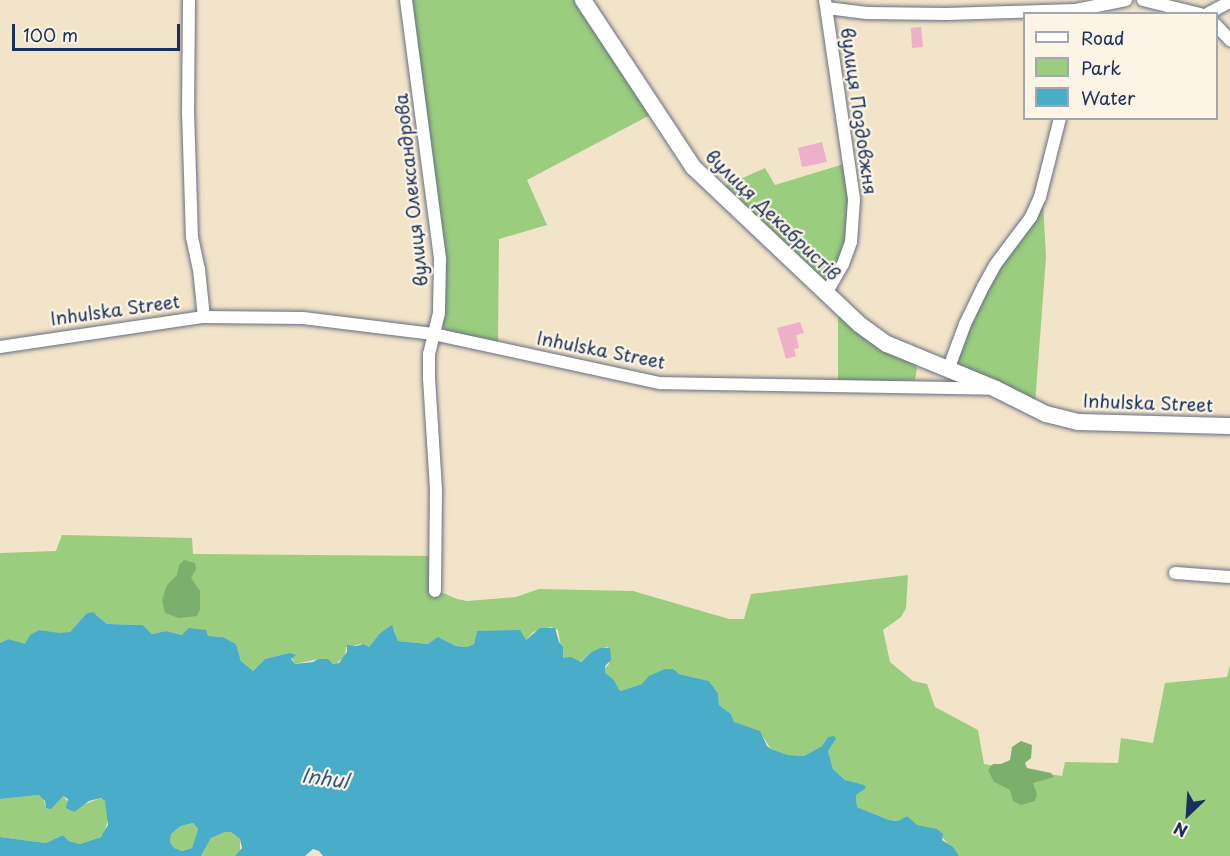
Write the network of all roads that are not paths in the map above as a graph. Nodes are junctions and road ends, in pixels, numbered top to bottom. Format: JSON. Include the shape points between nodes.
{"nodes":[{"id":1,"x":189,"y":0,"type":"edge"},
{"id":2,"x":406,"y":0,"type":"edge"},
{"id":3,"x":583,"y":0,"type":"edge"},
{"id":4,"x":1126,"y":0,"type":"edge"},
{"id":5,"x":1143,"y":0,"type":"edge"},
{"id":6,"x":1230,"y":2,"type":"edge"},
{"id":7,"x":826,"y":4,"type":"edge"},
{"id":8,"x":1105,"y":6,"type":"edge"},
{"id":9,"x":1192,"y":12,"type":"edge"},
{"id":10,"x":1211,"y":12,"type":"edge"},
{"id":11,"x":1218,"y":27,"type":"edge"},
{"id":12,"x":1230,"y":40,"type":"edge"},
{"id":13,"x":1060,"y":120,"type":"edge"},
{"id":14,"x":826,"y":294,"type":"junction"},
{"id":15,"x":204,"y":317,"type":"junction"},
{"id":16,"x":433,"y":334,"type":"junction"},
{"id":17,"x":0,"y":347,"type":"edge"},
{"id":18,"x":948,"y":370,"type":"junction"},
{"id":19,"x":996,"y":389,"type":"junction"},
{"id":20,"x":1230,"y":426,"type":"edge"},
{"id":21,"x":1175,"y":573,"type":"dead end"},
{"id":22,"x":1230,"y":577,"type":"edge"},
{"id":23,"x":435,"y":591,"type":"dead end"}],
"edges":[{"from":1,"to":15,"type":"street","via":[[192,237],[200,269]]},
{"from":2,"to":16,"type":"street","name":"вулиця Олександрова","via":[[440,260],[439,313]]},
{"from":3,"to":14,"type":"street","name":"вулиця Декабристів","via":[[693,167]]},
{"from":4,"to":8,"type":"street"},
{"from":5,"to":9,"type":"street"},
{"from":6,"to":10,"type":"street"},
{"from":7,"to":8,"type":"street","via":[[867,13],[946,14]]},
{"from":7,"to":14,"type":"street","name":"вулиця Поздовжня","via":[[854,200],[850,242]]},
{"from":11,"to":12,"type":"street"},
{"from":13,"to":18,"type":"street","via":[[1040,198],[983,287]]},
{"from":14,"to":18,"type":"street","name":"вулиця Декабристів","via":[[887,344]]},
{"from":15,"to":16,"type":"street","name":"Inhulska Street","via":[[303,318]]},
{"from":15,"to":17,"type":"street","name":"Inhulska Street"},
{"from":16,"to":19,"type":"street","name":"Inhulska Street","via":[[660,383]]},
{"from":16,"to":23,"type":"street","name":"вулиця Олександрова","via":[[429,378],[436,490]]},
{"from":18,"to":19,"type":"street","name":"вулиця Декабристів"},
{"from":19,"to":20,"type":"street","name":"Inhulska Street","via":[[1046,414],[1078,422]]},
{"from":21,"to":22,"type":"street"}]}
